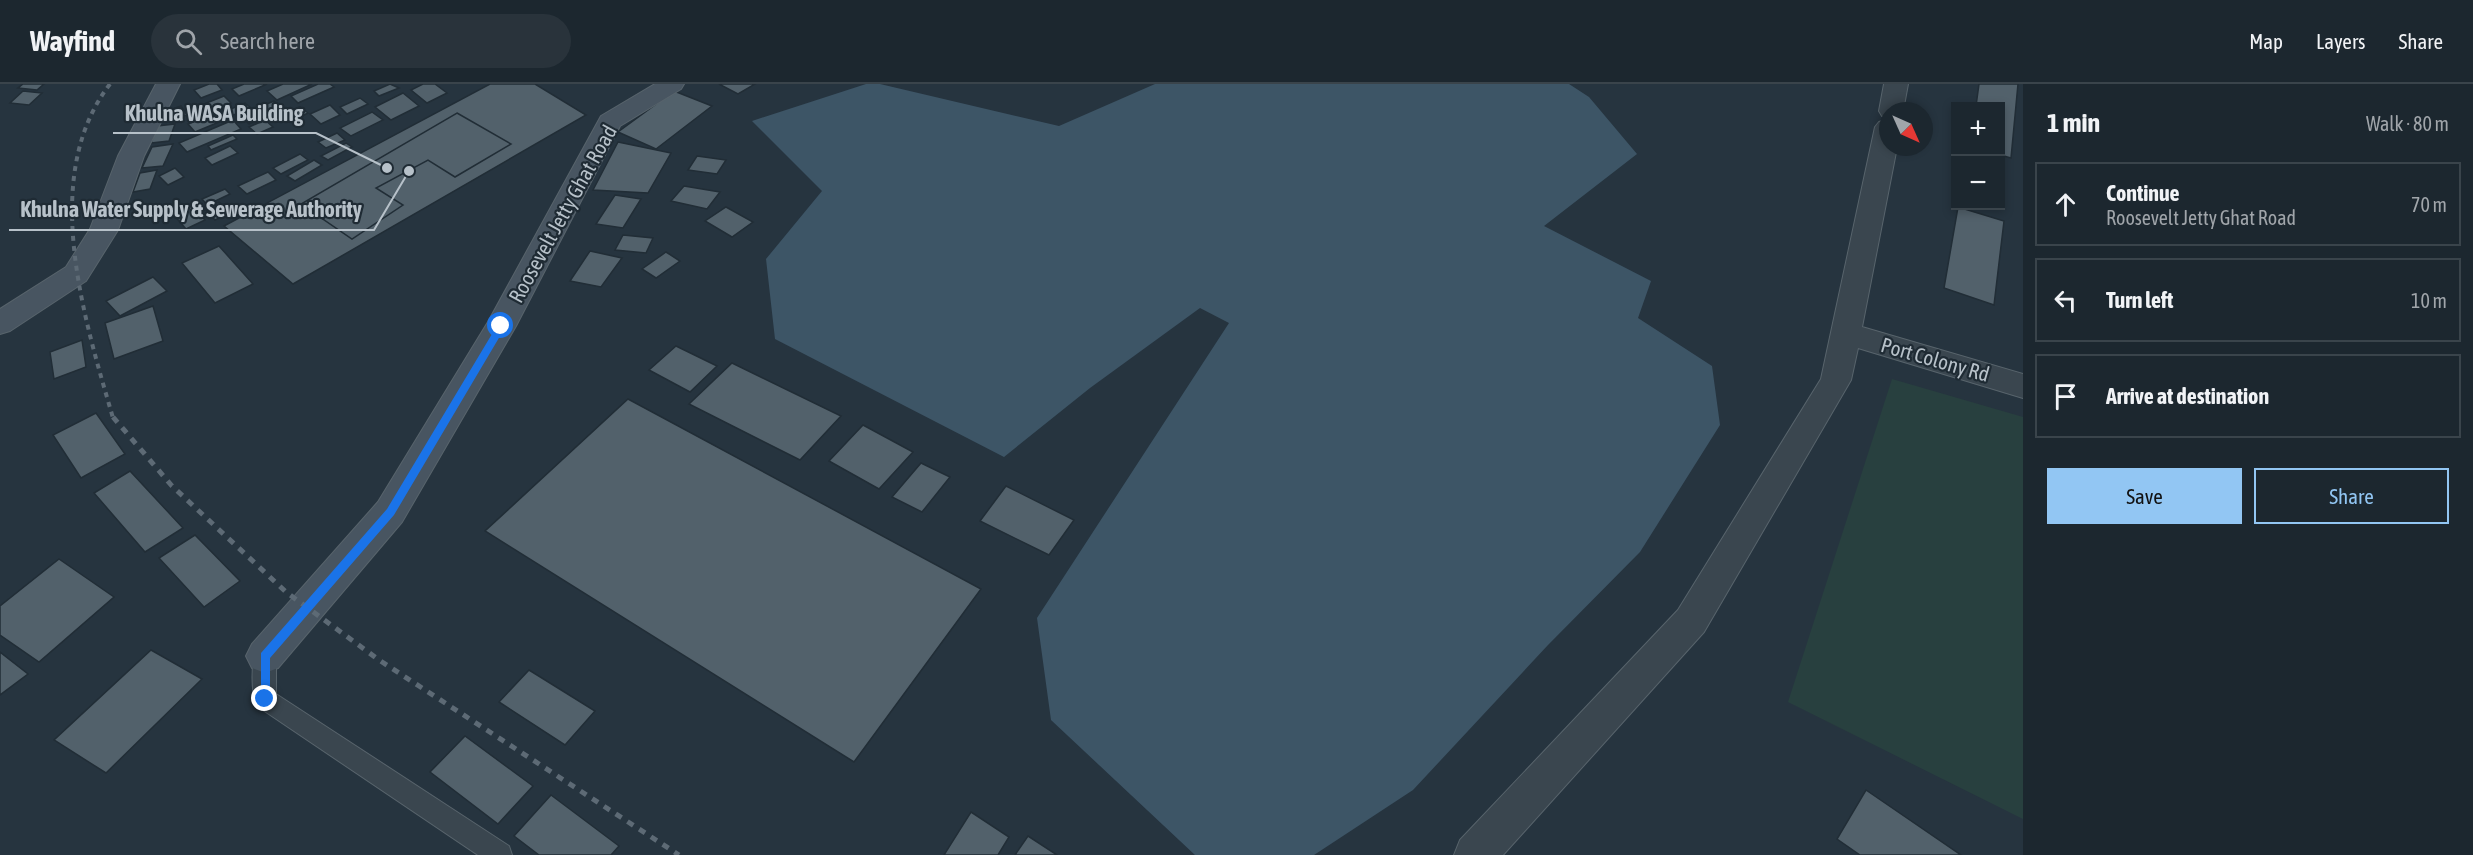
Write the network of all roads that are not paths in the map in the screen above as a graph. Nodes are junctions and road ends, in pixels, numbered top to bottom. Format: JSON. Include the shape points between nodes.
{"nodes":[{"id":1,"x":168,"y":84,"type":"edge"},
{"id":2,"x":672,"y":84,"type":"edge"},
{"id":3,"x":1896,"y":84,"type":"edge"},
{"id":4,"x":1893,"y":102,"type":"edge"},
{"id":5,"x":1882,"y":156,"type":"edge"},
{"id":6,"x":0,"y":323,"type":"edge"},
{"id":7,"x":1847,"y":334,"type":"junction"},
{"id":8,"x":2023,"y":386,"type":"edge"},
{"id":9,"x":265,"y":656,"type":"joint"},
{"id":10,"x":500,"y":855,"type":"edge"},
{"id":11,"x":1475,"y":855,"type":"edge"}],
"edges":[{"from":1,"to":6,"type":"street","via":[[131,156],[104,230],[76,274]]},
{"from":2,"to":9,"type":"street","name":"Roosevelt Jetty Ghat Road","via":[[610,121],[501,326],[390,512]]},
{"from":3,"to":4,"type":"street"},
{"from":5,"to":7,"type":"street"},
{"from":7,"to":8,"type":"street","name":"Port Colony Rd"},
{"from":7,"to":11,"type":"street","via":[[1836,380],[1691,621]]},
{"from":9,"to":10,"type":"lane","via":[[265,699]]}]}
